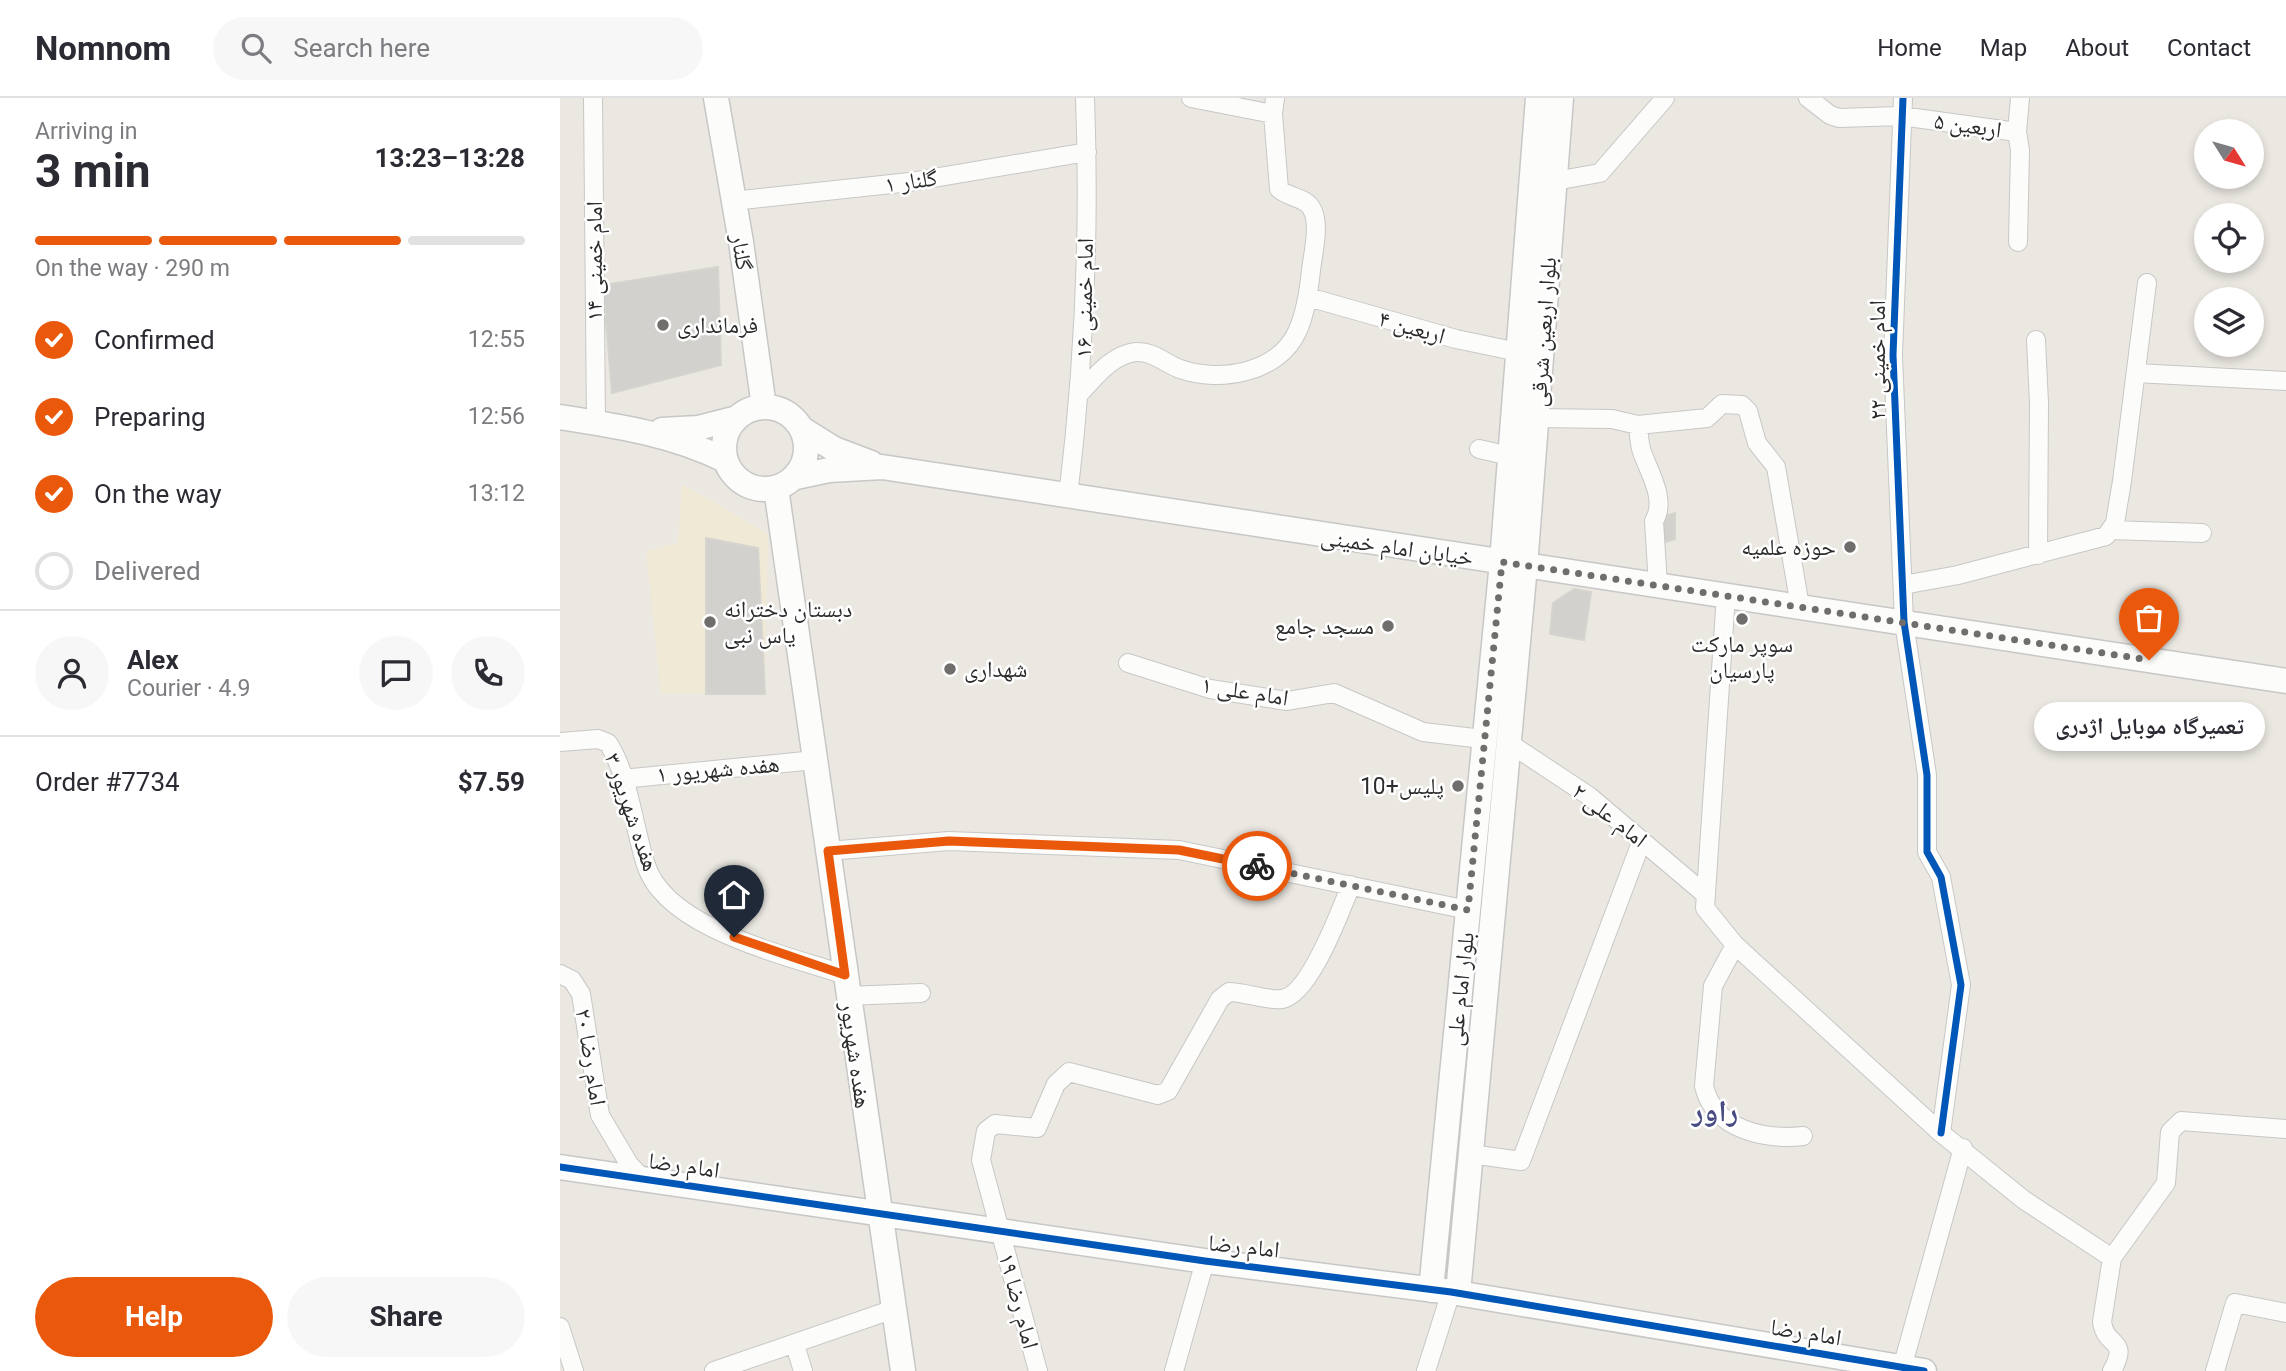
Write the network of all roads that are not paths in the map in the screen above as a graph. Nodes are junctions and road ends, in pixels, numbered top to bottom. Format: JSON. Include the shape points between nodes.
{"nodes":[{"id":1,"x":593,"y":98,"type":"edge"},
{"id":2,"x":716,"y":98,"type":"edge"},
{"id":3,"x":1085,"y":98,"type":"edge"},
{"id":4,"x":1191,"y":98,"type":"edge"},
{"id":5,"x":1538,"y":98,"type":"edge"},
{"id":6,"x":1561,"y":98,"type":"edge"},
{"id":7,"x":1665,"y":98,"type":"edge"},
{"id":8,"x":1808,"y":98,"type":"edge"},
{"id":9,"x":1903,"y":98,"type":"edge"},
{"id":10,"x":2020,"y":98,"type":"edge"},
{"id":11,"x":1274,"y":106,"type":"edge"},
{"id":12,"x":1901,"y":116,"type":"junction"},
{"id":13,"x":2017,"y":132,"type":"junction"},
{"id":14,"x":1087,"y":152,"type":"junction"},
{"id":15,"x":1555,"y":181,"type":"junction"},
{"id":16,"x":733,"y":201,"type":"junction"},
{"id":17,"x":2018,"y":242,"type":"dead end"},
{"id":18,"x":2147,"y":283,"type":"dead end"},
{"id":19,"x":1308,"y":298,"type":"junction"},
{"id":20,"x":2036,"y":340,"type":"dead end"},
{"id":21,"x":1518,"y":352,"type":"junction"},
{"id":22,"x":2136,"y":373,"type":"junction"},
{"id":23,"x":2286,"y":381,"type":"edge"},
{"id":24,"x":1081,"y":392,"type":"junction"},
{"id":25,"x":764,"y":407,"type":"junction"},
{"id":26,"x":560,"y":417,"type":"edge"},
{"id":27,"x":737,"y":418,"type":"junction"},
{"id":28,"x":1536,"y":418,"type":"junction"},
{"id":29,"x":596,"y":423,"type":"junction"},
{"id":30,"x":1638,"y":425,"type":"junction"},
{"id":31,"x":802,"y":429,"type":"junction"},
{"id":32,"x":646,"y":431,"type":"junction"},
{"id":33,"x":1479,"y":449,"type":"dead end"},
{"id":34,"x":1510,"y":456,"type":"junction"},
{"id":35,"x":725,"y":460,"type":"junction"},
{"id":36,"x":882,"y":467,"type":"junction"},
{"id":37,"x":786,"y":483,"type":"junction"},
{"id":38,"x":1068,"y":497,"type":"junction"},
{"id":39,"x":2110,"y":530,"type":"junction"},
{"id":40,"x":2202,"y":533,"type":"dead end"},
{"id":41,"x":2038,"y":555,"type":"junction"},
{"id":42,"x":1513,"y":564,"type":"junction"},
{"id":43,"x":1658,"y":585,"type":"junction"},
{"id":44,"x":1903,"y":585,"type":"junction"},
{"id":45,"x":1726,"y":595,"type":"junction"},
{"id":46,"x":1800,"y":606,"type":"junction"},
{"id":47,"x":1905,"y":622,"type":"junction"},
{"id":48,"x":1128,"y":663,"type":"dead end"},
{"id":49,"x":2286,"y":681,"type":"edge"},
{"id":50,"x":1483,"y":739,"type":"junction"},
{"id":51,"x":560,"y":742,"type":"edge"},
{"id":52,"x":1509,"y":743,"type":"junction"},
{"id":53,"x":815,"y":760,"type":"junction"},
{"id":54,"x":622,"y":779,"type":"junction"},
{"id":55,"x":1642,"y":840,"type":"junction"},
{"id":56,"x":828,"y":851,"type":"junction"},
{"id":57,"x":1351,"y":885,"type":"junction"},
{"id":58,"x":1706,"y":895,"type":"junction"},
{"id":59,"x":1468,"y":910,"type":"junction"},
{"id":60,"x":1735,"y":945,"type":"junction"},
{"id":61,"x":560,"y":974,"type":"edge"},
{"id":62,"x":846,"y":985,"type":"junction"},
{"id":63,"x":920,"y":993,"type":"dead end"},
{"id":64,"x":2286,"y":1129,"type":"edge"},
{"id":65,"x":1941,"y":1133,"type":"junction"},
{"id":66,"x":1803,"y":1136,"type":"dead end"},
{"id":67,"x":1963,"y":1149,"type":"junction"},
{"id":68,"x":1471,"y":1154,"type":"junction"},
{"id":69,"x":560,"y":1167,"type":"edge"},
{"id":70,"x":642,"y":1178,"type":"junction"},
{"id":71,"x":879,"y":1212,"type":"junction"},
{"id":72,"x":1000,"y":1231,"type":"junction"},
{"id":73,"x":2112,"y":1258,"type":"junction"},
{"id":74,"x":1205,"y":1261,"type":"junction"},
{"id":75,"x":1447,"y":1292,"type":"junction"},
{"id":76,"x":894,"y":1309,"type":"junction"},
{"id":77,"x":2286,"y":1313,"type":"edge"},
{"id":78,"x":560,"y":1327,"type":"edge"},
{"id":79,"x":794,"y":1345,"type":"junction"},
{"id":80,"x":1834,"y":1364,"type":"edge"},
{"id":81,"x":1913,"y":1369,"type":"edge"},
{"id":82,"x":574,"y":1371,"type":"edge"},
{"id":83,"x":714,"y":1371,"type":"edge"},
{"id":84,"x":803,"y":1371,"type":"edge"},
{"id":85,"x":903,"y":1371,"type":"edge"},
{"id":86,"x":1038,"y":1371,"type":"edge"},
{"id":87,"x":1174,"y":1371,"type":"edge"},
{"id":88,"x":1426,"y":1371,"type":"edge"},
{"id":89,"x":2112,"y":1371,"type":"edge"},
{"id":90,"x":2215,"y":1371,"type":"edge"}],
"edges":[{"from":1,"to":29,"type":"street","name":"امام خمینی ۱۴"},
{"from":2,"to":16,"type":"street","name":"گلنار"},
{"from":3,"to":14,"type":"street","name":"امام خمینی ۱۶"},
{"from":4,"to":11,"type":"street"},
{"from":5,"to":21,"type":"street","name":"بلوار اربعین شرقی"},
{"from":6,"to":15,"type":"street","name":"بلوار اربعین شرقی"},
{"from":7,"to":15,"type":"street","via":[[1600,173]]},
{"from":8,"to":12,"type":"street","name":"اربعین ۵","via":[[1839,118]]},
{"from":9,"to":12,"type":"street","name":"امام خمینی ۲۲"},
{"from":10,"to":13,"type":"street","name":"اربعین ۵"},
{"from":11,"to":19,"type":"street","via":[[1279,189],[1314,210]]},
{"from":12,"to":13,"type":"street","name":"اربعین ۵"},
{"from":12,"to":44,"type":"street","name":"امام خمینی ۲۲","via":[[1894,355]]},
{"from":13,"to":17,"type":"street"},
{"from":14,"to":16,"type":"street","name":"گلنار ۱","via":[[910,182]]},
{"from":14,"to":24,"type":"street","name":"امام خمینی ۱۶"},
{"from":15,"to":28,"type":"street","name":"بلوار اربعین شرقی"},
{"from":16,"to":25,"type":"street","name":"گلنار"},
{"from":18,"to":22,"type":"street"},
{"from":19,"to":21,"type":"street","name":"اربعین ۴"},
{"from":19,"to":24,"type":"street","via":[[1297,332],[1283,352],[1260,366],[1231,375],[1208,374],[1181,370],[1135,352],[1106,366]]},
{"from":20,"to":41,"type":"street"},
{"from":21,"to":34,"type":"street","name":"بلوار اربعین شرقی"},
{"from":22,"to":23,"type":"street"},
{"from":22,"to":39,"type":"street","via":[[2119,502]]},
{"from":24,"to":38,"type":"street","name":"امام خمینی ۱۶"},
{"from":25,"to":27,"type":"street"},
{"from":25,"to":31,"type":"street","via":[[790,415]]},
{"from":26,"to":29,"type":"street"},
{"from":27,"to":32,"type":"street","via":[[698,428]]},
{"from":27,"to":35,"type":"street","via":[[723,444]]},
{"from":28,"to":30,"type":"street","via":[[1612,419]]},
{"from":28,"to":42,"type":"street","name":"بلوار اربعین شرقی"},
{"from":29,"to":32,"type":"street"},
{"from":30,"to":43,"type":"street","via":[[1642,453],[1651,466],[1657,494]]},
{"from":30,"to":46,"type":"street","via":[[1707,418],[1723,404],[1742,405],[1748,411],[1757,443],[1776,467]]},
{"from":31,"to":36,"type":"street","via":[[834,449]]},
{"from":31,"to":37,"type":"street","via":[[807,444],[805,462]]},
{"from":32,"to":35,"type":"street"},
{"from":33,"to":34,"type":"street"},
{"from":34,"to":42,"type":"street","name":"بلوار اربعین شرقی"},
{"from":35,"to":37,"type":"street","via":[[733,476],[747,487]]},
{"from":36,"to":37,"type":"street","via":[[829,470]]},
{"from":36,"to":38,"type":"street","name":"خیابان امام خمینی"},
{"from":37,"to":53,"type":"street","name":"هفده شهریور"},
{"from":38,"to":42,"type":"street","name":"خیابان امام خمینی"},
{"from":39,"to":40,"type":"street"},
{"from":39,"to":41,"type":"street","via":[[2086,543]]},
{"from":41,"to":44,"type":"street"},
{"from":42,"to":43,"type":"street","name":"خیابان امام خمینی"},
{"from":42,"to":50,"type":"street","name":"بلوار امام علی"},
{"from":42,"to":52,"type":"street","name":"بلوار امام علی"},
{"from":43,"to":45,"type":"street","name":"خیابان امام خمینی"},
{"from":44,"to":47,"type":"street","name":"امام خمینی ۲۲"},
{"from":45,"to":46,"type":"street","name":"خیابان امام خمینی"},
{"from":45,"to":58,"type":"street"},
{"from":46,"to":47,"type":"street","name":"خیابان امام خمینی"},
{"from":47,"to":49,"type":"street","name":"خیابان امام خمینی"},
{"from":47,"to":65,"type":"street","name":"امام خمینی ۲۲","via":[[1927,775],[1927,852],[1941,877],[1961,985]]},
{"from":48,"to":50,"type":"street","name":"امام علی ۱","via":[[1210,689],[1287,701],[1334,693],[1423,732]]},
{"from":50,"to":59,"type":"street","name":"بلوار امام علی"},
{"from":51,"to":54,"type":"street","name":"هفده شهریور ۳","via":[[598,739],[608,743]]},
{"from":52,"to":55,"type":"street","name":"امام علی ۲","via":[[1589,796]]},
{"from":52,"to":68,"type":"street","name":"بلوار امام علی"},
{"from":53,"to":54,"type":"street","name":"هفده شهریور ۱"},
{"from":53,"to":56,"type":"street","name":"هفده شهریور"},
{"from":54,"to":62,"type":"street","name":"هفده شهریور ۳","via":[[647,869],[675,906],[712,929]]},
{"from":55,"to":58,"type":"street","name":"امام علی ۲"},
{"from":55,"to":68,"type":"street","via":[[1521,1161]]},
{"from":56,"to":57,"type":"street","via":[[949,841],[1179,850]]},
{"from":56,"to":62,"type":"street","name":"هفده شهریور"},
{"from":57,"to":59,"type":"street"},
{"from":57,"to":72,"type":"street","name":"امام رضا ۱۹","via":[[1322,951],[1293,993],[1283,999],[1228,992],[1168,1091],[1158,1095],[1069,1072],[1056,1084],[1037,1128],[989,1126],[981,1160]]},
{"from":58,"to":60,"type":"street","via":[[1705,908]]},
{"from":59,"to":75,"type":"street","name":"بلوار امام علی"},
{"from":60,"to":65,"type":"street"},
{"from":60,"to":66,"type":"street","via":[[1713,986],[1704,1086],[1707,1098],[1724,1119],[1743,1129],[1779,1138]]},
{"from":61,"to":70,"type":"street","name":"امام رضا ۲۰","via":[[572,980],[581,994],[600,1115]]},
{"from":62,"to":63,"type":"street"},
{"from":62,"to":71,"type":"street","name":"هفده شهریور"},
{"from":64,"to":73,"type":"street","via":[[2181,1121],[2170,1132],[2166,1182]]},
{"from":65,"to":67,"type":"street"},
{"from":67,"to":73,"type":"street","via":[[2024,1200]]},
{"from":67,"to":81,"type":"street"},
{"from":68,"to":75,"type":"street","name":"بلوار امام علی"},
{"from":69,"to":70,"type":"street","name":"امام رضا"},
{"from":70,"to":71,"type":"street","name":"امام رضا"},
{"from":71,"to":72,"type":"street","name":"امام رضا"},
{"from":71,"to":76,"type":"street","name":"هفده شهریور"},
{"from":72,"to":74,"type":"street","name":"امام رضا"},
{"from":72,"to":86,"type":"street","name":"امام رضا ۱۹"},
{"from":73,"to":89,"type":"street","via":[[2102,1322],[2104,1331],[2119,1346]]},
{"from":74,"to":75,"type":"street","name":"امام رضا"},
{"from":74,"to":87,"type":"street"},
{"from":75,"to":80,"type":"street","name":"امام رضا"},
{"from":75,"to":88,"type":"street"},
{"from":76,"to":79,"type":"street"},
{"from":76,"to":85,"type":"street","name":"هفده شهریور"},
{"from":77,"to":90,"type":"street","via":[[2235,1303]]},
{"from":78,"to":82,"type":"street"},
{"from":79,"to":83,"type":"street"},
{"from":79,"to":84,"type":"street"},
{"from":80,"to":81,"type":"street","name":"امام رضا"}]}
